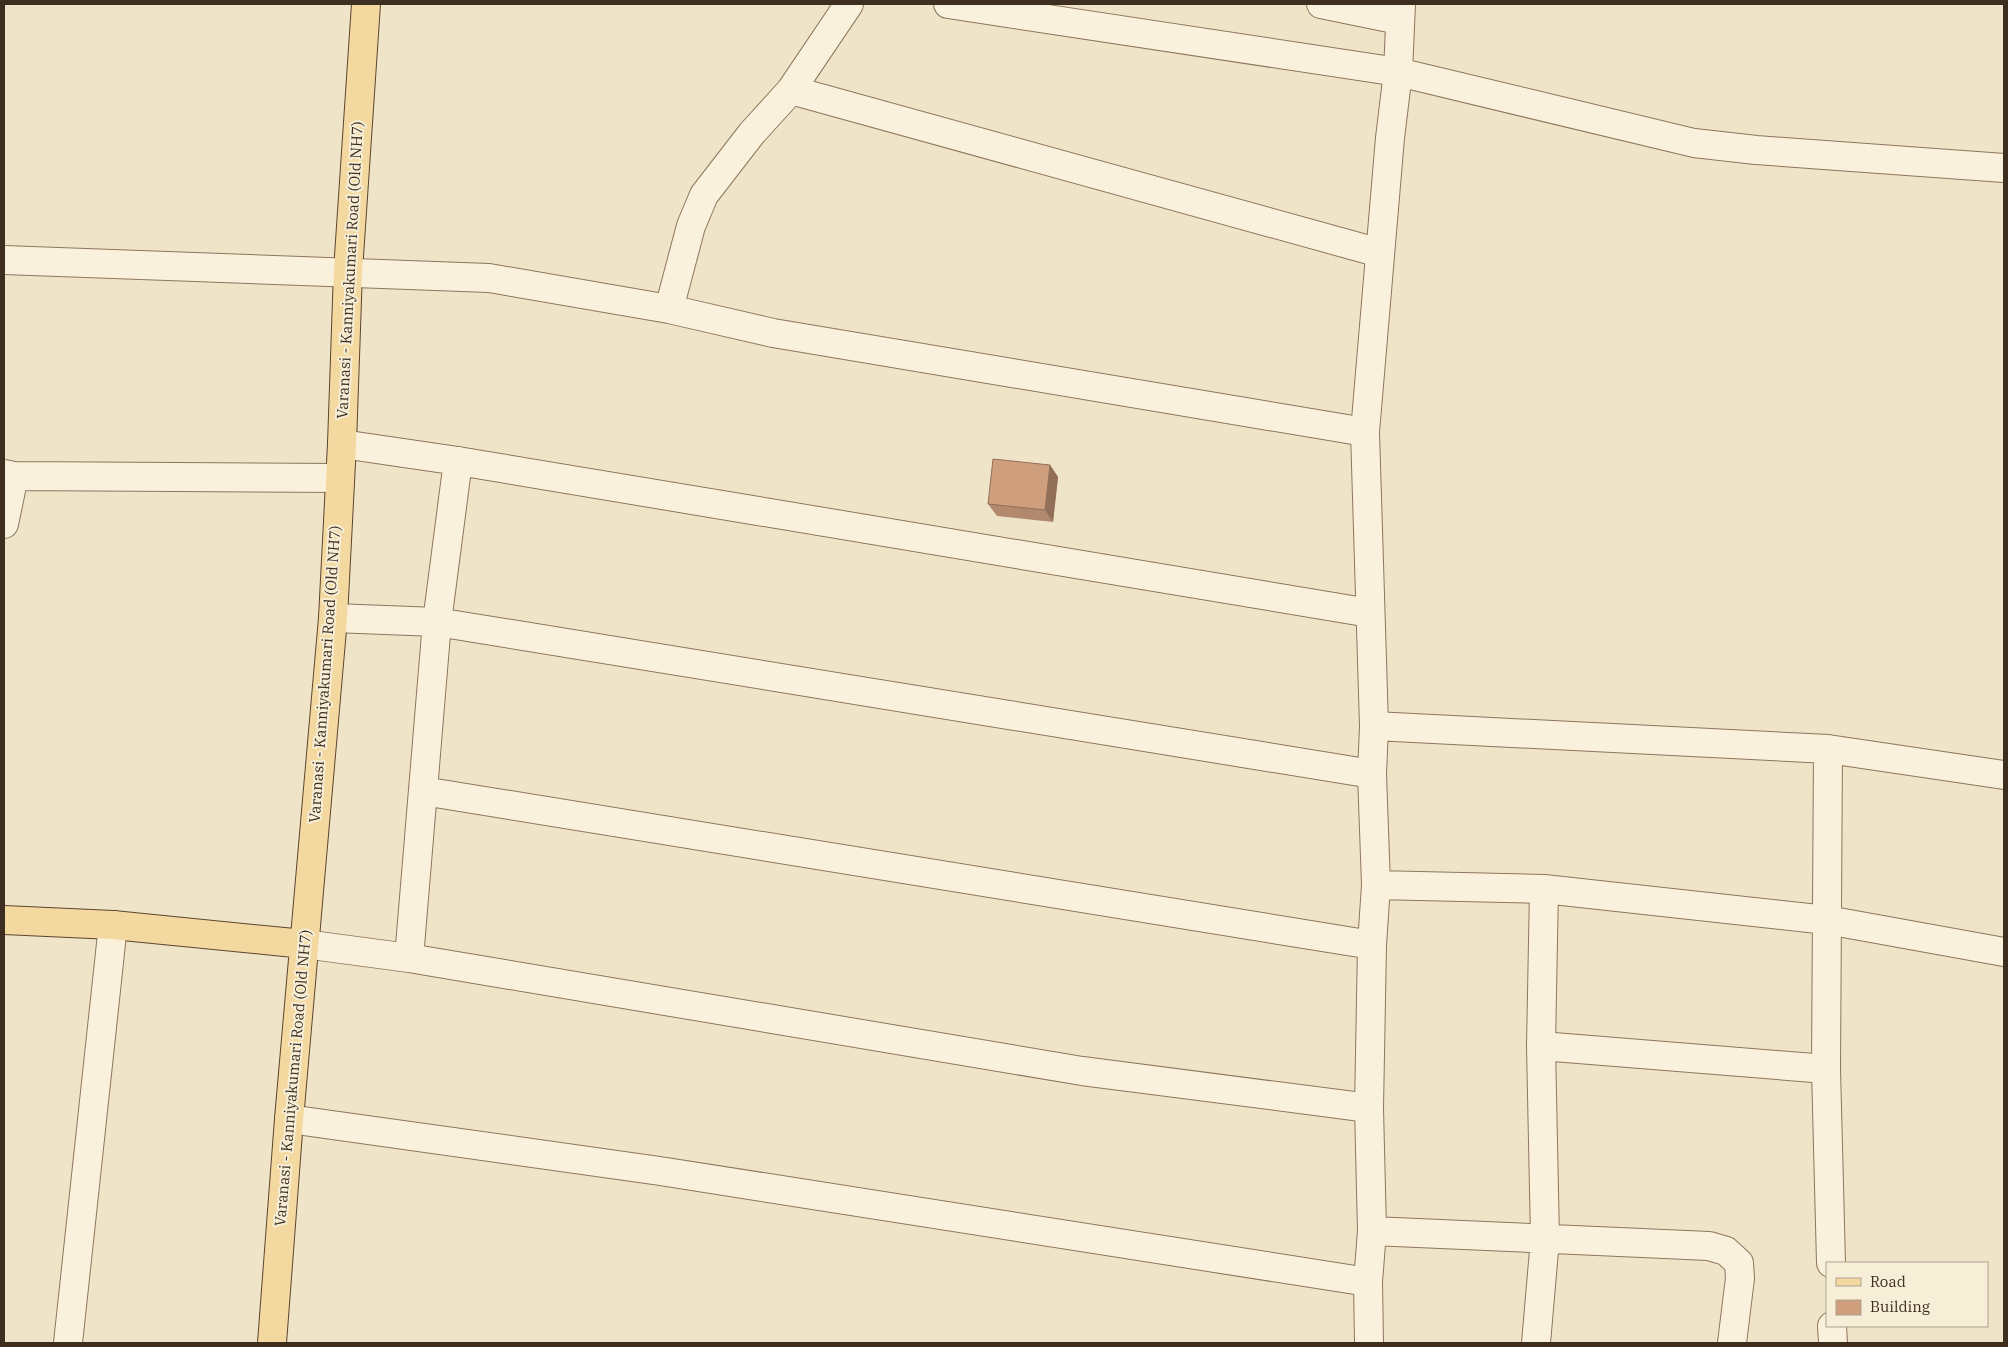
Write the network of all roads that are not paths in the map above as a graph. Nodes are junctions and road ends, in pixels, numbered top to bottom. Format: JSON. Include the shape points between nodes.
{"nodes":[{"id":1,"x":366,"y":4,"type":"edge"},
{"id":2,"x":849,"y":4,"type":"edge"},
{"id":3,"x":948,"y":4,"type":"edge"},
{"id":4,"x":1321,"y":4,"type":"edge"},
{"id":5,"x":1400,"y":12,"type":"edge"},
{"id":6,"x":1398,"y":72,"type":"junction"},
{"id":7,"x":791,"y":90,"type":"junction"},
{"id":8,"x":2004,"y":168,"type":"edge"},
{"id":9,"x":1380,"y":253,"type":"junction"},
{"id":10,"x":4,"y":260,"type":"edge"},
{"id":11,"x":348,"y":271,"type":"junction"},
{"id":12,"x":669,"y":308,"type":"junction"},
{"id":13,"x":1365,"y":432,"type":"junction"},
{"id":14,"x":342,"y":444,"type":"junction"},
{"id":15,"x":458,"y":461,"type":"junction"},
{"id":16,"x":9,"y":475,"type":"edge"},
{"id":17,"x":339,"y":478,"type":"junction"},
{"id":18,"x":4,"y":524,"type":"edge"},
{"id":19,"x":1370,"y":613,"type":"junction"},
{"id":20,"x":333,"y":618,"type":"junction"},
{"id":21,"x":437,"y":622,"type":"junction"},
{"id":22,"x":1374,"y":726,"type":"junction"},
{"id":23,"x":1828,"y":749,"type":"junction"},
{"id":24,"x":1372,"y":774,"type":"junction"},
{"id":25,"x":2004,"y":775,"type":"edge"},
{"id":26,"x":423,"y":791,"type":"junction"},
{"id":27,"x":1376,"y":885,"type":"junction"},
{"id":28,"x":1544,"y":889,"type":"junction"},
{"id":29,"x":4,"y":920,"type":"edge"},
{"id":30,"x":1827,"y":920,"type":"junction"},
{"id":31,"x":113,"y":925,"type":"junction"},
{"id":32,"x":304,"y":944,"type":"junction"},
{"id":33,"x":1372,"y":945,"type":"junction"},
{"id":34,"x":2004,"y":952,"type":"edge"},
{"id":35,"x":409,"y":958,"type":"junction"},
{"id":36,"x":1542,"y":1046,"type":"junction"},
{"id":37,"x":1826,"y":1069,"type":"junction"},
{"id":38,"x":1369,"y":1108,"type":"junction"},
{"id":39,"x":289,"y":1119,"type":"junction"},
{"id":40,"x":1372,"y":1231,"type":"junction"},
{"id":41,"x":1545,"y":1240,"type":"junction"},
{"id":42,"x":1831,"y":1262,"type":"edge"},
{"id":43,"x":1368,"y":1282,"type":"junction"},
{"id":44,"x":1832,"y":1327,"type":"edge"},
{"id":45,"x":68,"y":1343,"type":"edge"},
{"id":46,"x":272,"y":1343,"type":"edge"},
{"id":47,"x":1369,"y":1343,"type":"edge"},
{"id":48,"x":1536,"y":1343,"type":"edge"},
{"id":49,"x":1732,"y":1343,"type":"edge"},
{"id":50,"x":1832,"y":1343,"type":"edge"}],
"edges":[{"from":1,"to":11,"type":"main road","name":"Varanasi - Kanniyakumari Road (Old NH7)"},
{"from":2,"to":7,"type":"street"},
{"from":3,"to":6,"type":"street"},
{"from":4,"to":5,"type":"street"},
{"from":5,"to":6,"type":"street"},
{"from":6,"to":8,"type":"street","via":[[1694,143]]},
{"from":6,"to":9,"type":"street"},
{"from":7,"to":9,"type":"street"},
{"from":7,"to":12,"type":"street","via":[[752,133],[704,195],[690,226]]},
{"from":9,"to":13,"type":"street"},
{"from":10,"to":11,"type":"street"},
{"from":11,"to":12,"type":"street","via":[[489,278]]},
{"from":11,"to":14,"type":"main road","name":"Varanasi - Kanniyakumari Road (Old NH7)"},
{"from":12,"to":13,"type":"street","via":[[773,333]]},
{"from":13,"to":19,"type":"street"},
{"from":14,"to":15,"type":"street"},
{"from":14,"to":17,"type":"main road","name":"Varanasi - Kanniyakumari Road (Old NH7)"},
{"from":15,"to":19,"type":"street"},
{"from":15,"to":21,"type":"street"},
{"from":16,"to":17,"type":"street"},
{"from":16,"to":18,"type":"street"},
{"from":17,"to":20,"type":"main road","name":"Varanasi - Kanniyakumari Road (Old NH7)"},
{"from":19,"to":22,"type":"street"},
{"from":20,"to":21,"type":"street"},
{"from":20,"to":32,"type":"main road","name":"Varanasi - Kanniyakumari Road (Old NH7)"},
{"from":21,"to":24,"type":"street"},
{"from":21,"to":26,"type":"street"},
{"from":22,"to":23,"type":"street"},
{"from":22,"to":24,"type":"street"},
{"from":23,"to":25,"type":"street"},
{"from":23,"to":30,"type":"street"},
{"from":24,"to":27,"type":"street"},
{"from":26,"to":33,"type":"street"},
{"from":26,"to":35,"type":"street"},
{"from":27,"to":28,"type":"street"},
{"from":27,"to":33,"type":"street"},
{"from":28,"to":30,"type":"street"},
{"from":28,"to":36,"type":"street"},
{"from":29,"to":31,"type":"main road"},
{"from":30,"to":34,"type":"street"},
{"from":30,"to":37,"type":"street"},
{"from":31,"to":32,"type":"main road"},
{"from":31,"to":45,"type":"street"},
{"from":32,"to":35,"type":"street"},
{"from":32,"to":39,"type":"main road","name":"Varanasi - Kanniyakumari Road (Old NH7)"},
{"from":33,"to":38,"type":"street"},
{"from":35,"to":38,"type":"street","via":[[1082,1071]]},
{"from":36,"to":37,"type":"street"},
{"from":36,"to":41,"type":"street"},
{"from":37,"to":42,"type":"street"},
{"from":38,"to":40,"type":"street"},
{"from":39,"to":43,"type":"street","via":[[660,1171]]},
{"from":39,"to":46,"type":"main road","name":"Varanasi - Kanniyakumari Road (Old NH7)"},
{"from":40,"to":41,"type":"street"},
{"from":40,"to":43,"type":"street"},
{"from":41,"to":48,"type":"street"},
{"from":41,"to":49,"type":"street","via":[[1709,1246],[1726,1251],[1739,1263],[1740,1278]]},
{"from":43,"to":47,"type":"street"},
{"from":44,"to":50,"type":"street"}]}
